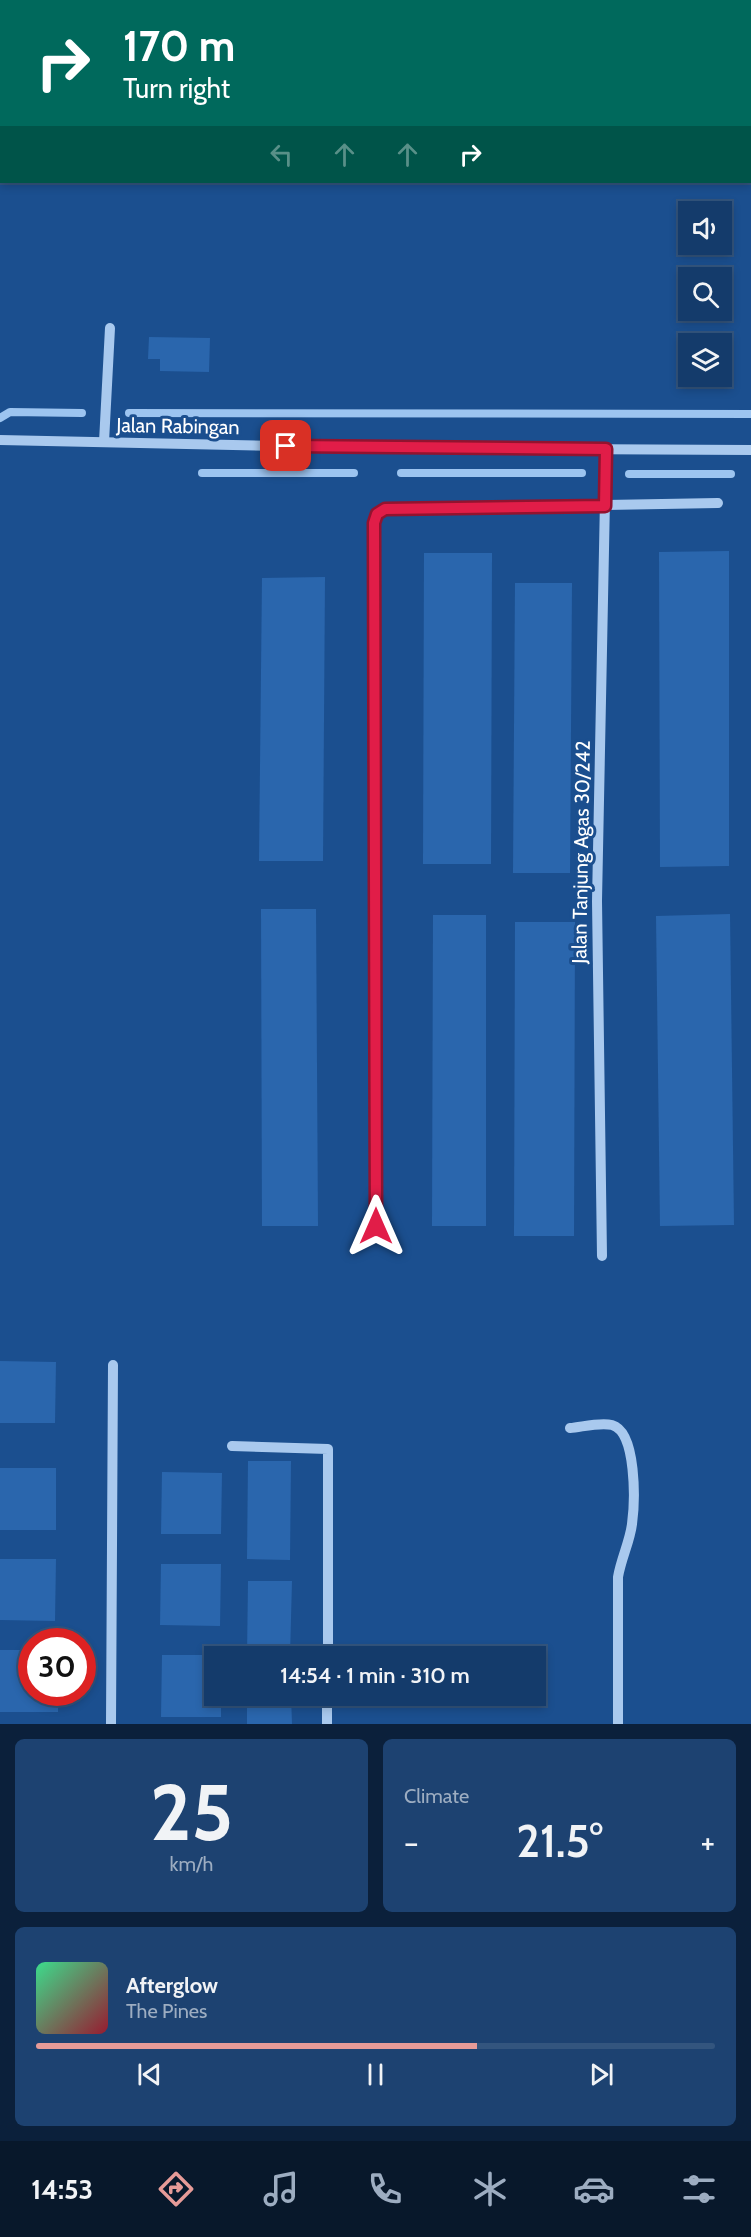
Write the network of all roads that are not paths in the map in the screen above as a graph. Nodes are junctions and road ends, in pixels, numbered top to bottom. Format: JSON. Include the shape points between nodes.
{"nodes":[{"id":1,"x":110,"y":328,"type":"dead end"},
{"id":2,"x":0,"y":440,"type":"edge"},
{"id":3,"x":104,"y":442,"type":"junction"},
{"id":4,"x":606,"y":449,"type":"junction"},
{"id":5,"x":751,"y":450,"type":"edge"},
{"id":6,"x":718,"y":503,"type":"dead end"},
{"id":7,"x":605,"y":506,"type":"junction"},
{"id":8,"x":376,"y":1226,"type":"dead end"},
{"id":9,"x":603,"y":1256,"type":"dead end"},
{"id":10,"x":112,"y":1365,"type":"dead end"},
{"id":11,"x":570,"y":1428,"type":"dead end"},
{"id":12,"x":232,"y":1446,"type":"dead end"},
{"id":13,"x":328,"y":1646,"type":"edge"},
{"id":14,"x":327,"y":1706,"type":"edge"},
{"id":15,"x":111,"y":1724,"type":"edge"},
{"id":16,"x":327,"y":1724,"type":"edge"},
{"id":17,"x":618,"y":1724,"type":"edge"}],
"edges":[{"from":1,"to":3,"type":"street"},
{"from":2,"to":3,"type":"street","name":"Jalan Rabingan"},
{"from":3,"to":4,"type":"street","name":"Jalan Rabingan"},
{"from":4,"to":5,"type":"street","name":"Jalan Rabingan"},
{"from":4,"to":7,"type":"street","name":"Jalan Tanjung Agas 30/242"},
{"from":6,"to":7,"type":"street"},
{"from":7,"to":8,"type":"street","via":[[385,509],[377,514],[374,523]]},
{"from":7,"to":9,"type":"street","name":"Jalan Tanjung Agas 30/242","via":[[597,901]]},
{"from":10,"to":15,"type":"street"},
{"from":11,"to":17,"type":"street","via":[[611,1425],[623,1433],[629,1447],[634,1496],[632,1526],[618,1577]]},
{"from":12,"to":13,"type":"street","via":[[328,1449]]},
{"from":14,"to":16,"type":"street"}]}
